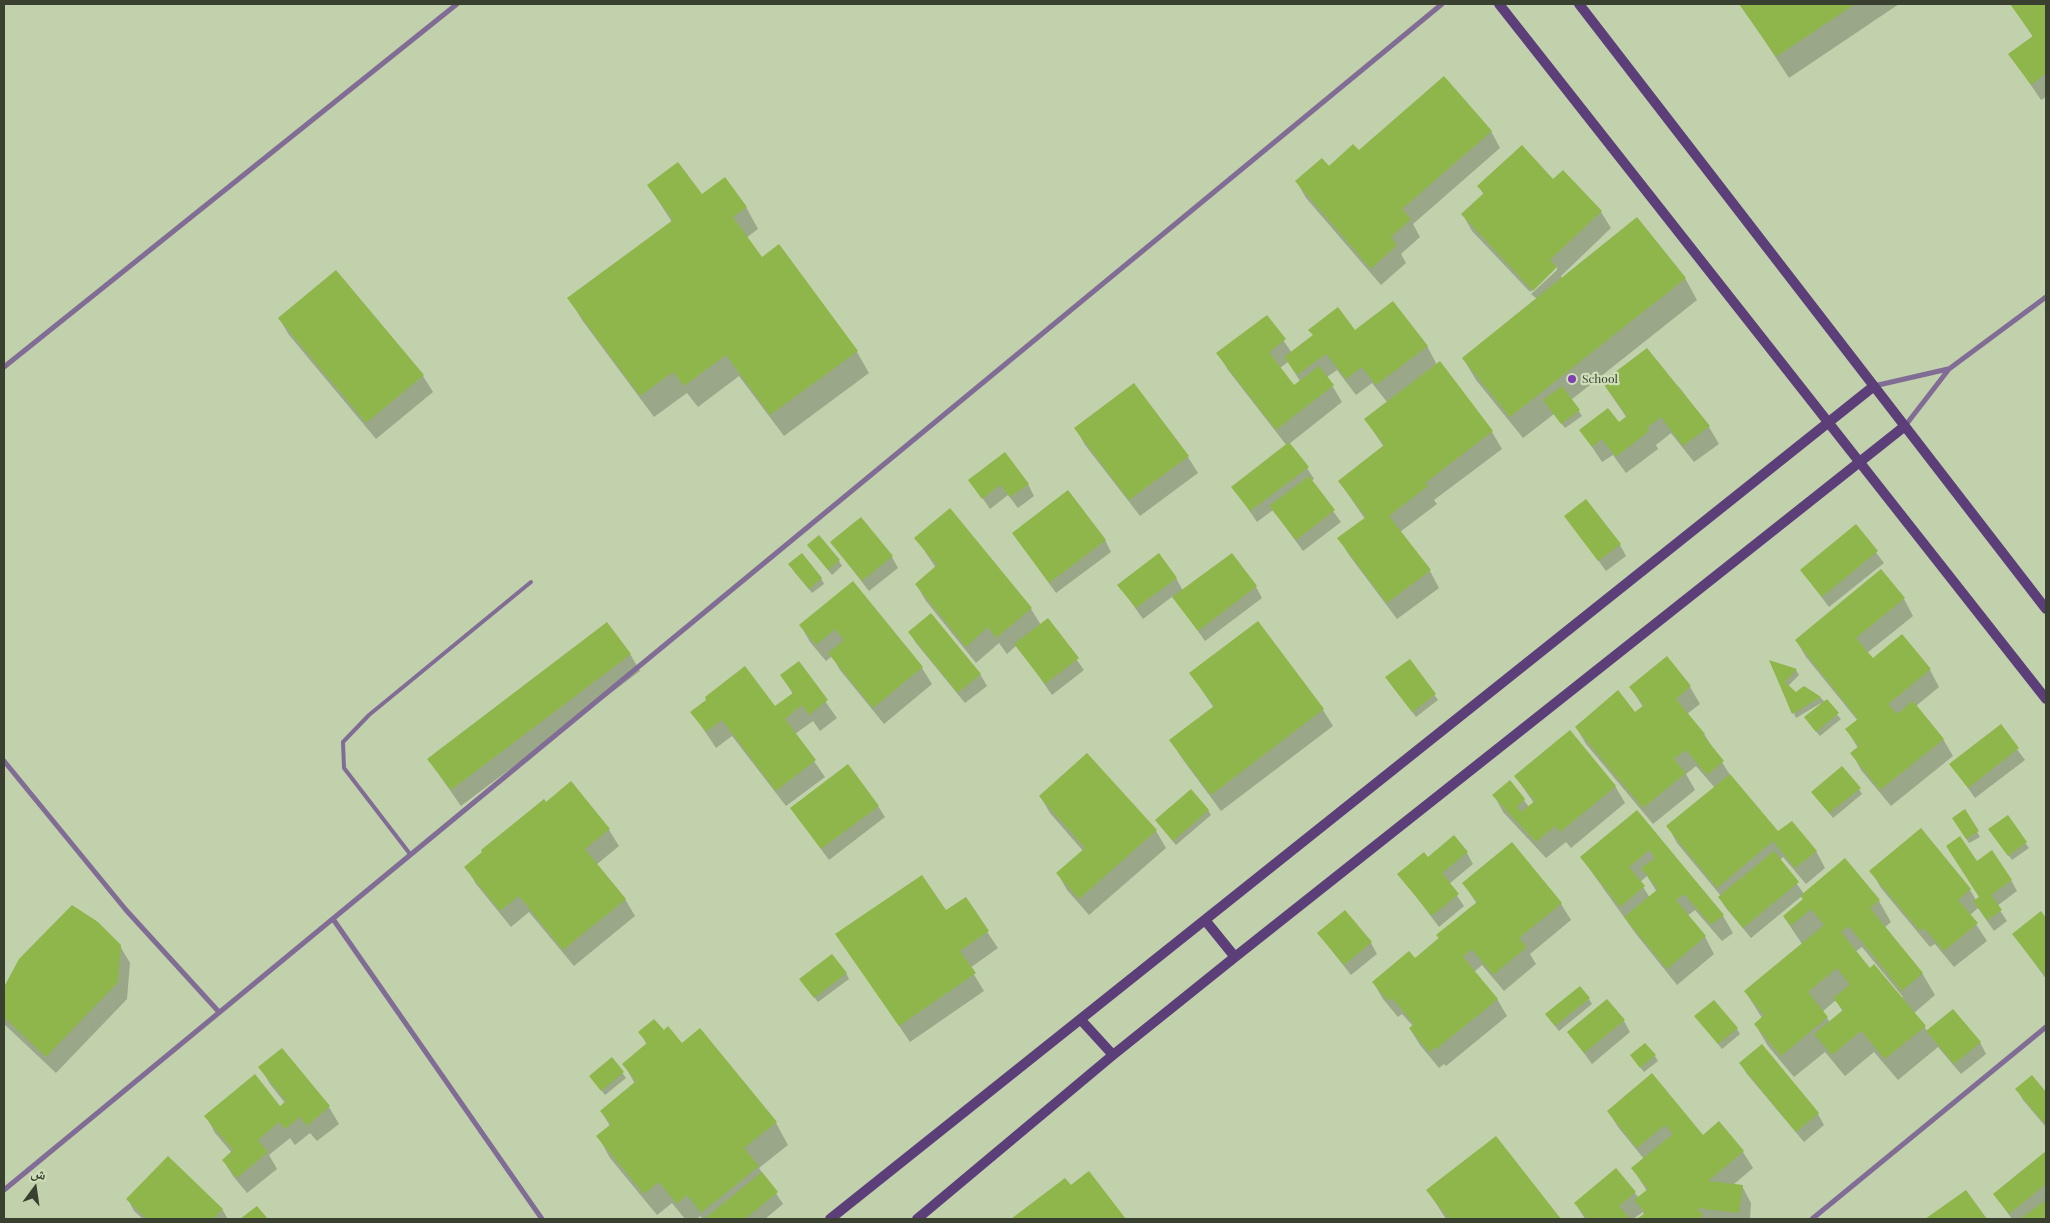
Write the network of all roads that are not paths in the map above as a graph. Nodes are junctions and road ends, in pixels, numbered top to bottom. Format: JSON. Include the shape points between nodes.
{"nodes":[{"id":1,"x":457,"y":4,"type":"edge"},
{"id":2,"x":1442,"y":4,"type":"edge"},
{"id":3,"x":1500,"y":4,"type":"edge"},
{"id":4,"x":1579,"y":4,"type":"edge"},
{"id":5,"x":2046,"y":296,"type":"edge"},
{"id":6,"x":4,"y":367,"type":"edge"},
{"id":7,"x":1948,"y":369,"type":"junction"},
{"id":8,"x":1874,"y":386,"type":"junction"},
{"id":9,"x":1826,"y":422,"type":"junction"},
{"id":10,"x":1905,"y":426,"type":"junction"},
{"id":11,"x":1858,"y":462,"type":"junction"},
{"id":12,"x":531,"y":582,"type":"dead end"},
{"id":13,"x":2046,"y":609,"type":"edge"},
{"id":14,"x":2046,"y":699,"type":"edge"},
{"id":15,"x":4,"y":761,"type":"edge"},
{"id":16,"x":410,"y":854,"type":"junction"},
{"id":17,"x":332,"y":919,"type":"junction"},
{"id":18,"x":1205,"y":920,"type":"junction"},
{"id":19,"x":1235,"y":957,"type":"junction"},
{"id":20,"x":219,"y":1012,"type":"junction"},
{"id":21,"x":1081,"y":1020,"type":"junction"},
{"id":22,"x":2046,"y":1027,"type":"edge"},
{"id":23,"x":1113,"y":1055,"type":"junction"},
{"id":24,"x":4,"y":1190,"type":"edge"},
{"id":25,"x":542,"y":1219,"type":"edge"},
{"id":26,"x":830,"y":1219,"type":"edge"},
{"id":27,"x":917,"y":1219,"type":"edge"},
{"id":28,"x":1812,"y":1219,"type":"edge"}],
"edges":[{"from":1,"to":6,"type":"street"},
{"from":2,"to":16,"type":"street"},
{"from":3,"to":9,"type":"street"},
{"from":4,"to":8,"type":"street"},
{"from":5,"to":7,"type":"street"},
{"from":7,"to":8,"type":"street"},
{"from":7,"to":10,"type":"street"},
{"from":8,"to":9,"type":"street"},
{"from":8,"to":10,"type":"street"},
{"from":9,"to":11,"type":"street"},
{"from":9,"to":18,"type":"street"},
{"from":10,"to":11,"type":"street"},
{"from":10,"to":13,"type":"street"},
{"from":11,"to":14,"type":"street"},
{"from":11,"to":19,"type":"street"},
{"from":12,"to":16,"type":"lane","via":[[369,715],[344,742],[344,768]]},
{"from":15,"to":20,"type":"street","via":[[126,910]]},
{"from":16,"to":17,"type":"street"},
{"from":17,"to":20,"type":"street"},
{"from":17,"to":25,"type":"street"},
{"from":18,"to":19,"type":"street"},
{"from":18,"to":21,"type":"street"},
{"from":19,"to":23,"type":"street"},
{"from":20,"to":24,"type":"street"},
{"from":21,"to":23,"type":"street"},
{"from":21,"to":26,"type":"street"},
{"from":22,"to":28,"type":"street"},
{"from":23,"to":27,"type":"street"}]}
